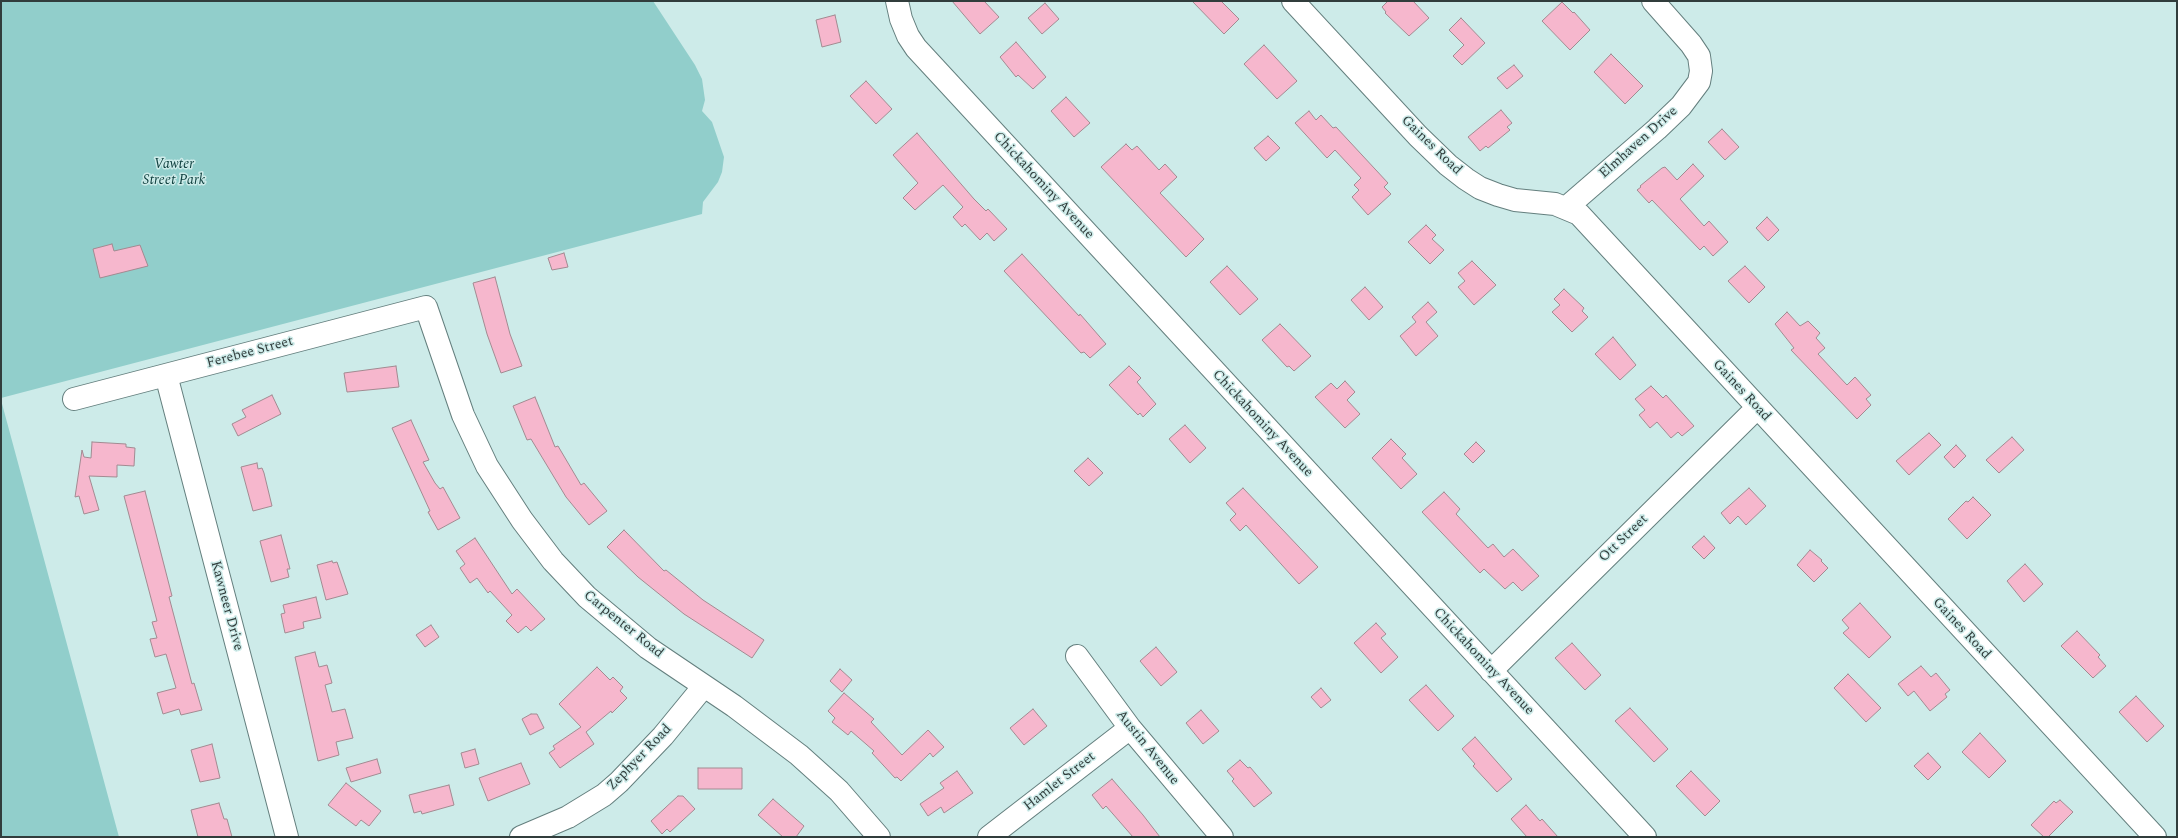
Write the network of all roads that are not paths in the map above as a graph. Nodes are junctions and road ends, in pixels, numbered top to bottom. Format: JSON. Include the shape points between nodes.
{"nodes":[{"id":1,"x":897,"y":1,"type":"edge"},
{"id":2,"x":1293,"y":1,"type":"edge"},
{"id":3,"x":1653,"y":1,"type":"edge"},
{"id":4,"x":1567,"y":207,"type":"junction"},
{"id":5,"x":426,"y":307,"type":"joint"},
{"id":6,"x":166,"y":375,"type":"junction"},
{"id":7,"x":74,"y":400,"type":"dead end"},
{"id":8,"x":1757,"y":408,"type":"junction"},
{"id":9,"x":1077,"y":656,"type":"dead end"},
{"id":10,"x":1491,"y":671,"type":"junction"},
{"id":11,"x":704,"y":686,"type":"junction"},
{"id":12,"x":1130,"y":728,"type":"junction"},
{"id":13,"x":288,"y":837,"type":"edge"},
{"id":14,"x":521,"y":837,"type":"edge"},
{"id":15,"x":880,"y":837,"type":"edge"},
{"id":16,"x":990,"y":837,"type":"edge"},
{"id":17,"x":1222,"y":837,"type":"edge"},
{"id":18,"x":1645,"y":837,"type":"edge"},
{"id":19,"x":2155,"y":837,"type":"edge"}],
"edges":[{"from":1,"to":10,"type":"street","name":"Chickahominy Avenue","via":[[901,19],[916,48]]},
{"from":2,"to":4,"type":"street","name":"Gaines Road","via":[[1418,136],[1466,179],[1480,188],[1515,200]]},
{"from":3,"to":4,"type":"street","name":"Elmhaven Drive","via":[[1699,56],[1699,82],[1681,106]]},
{"from":4,"to":8,"type":"street","name":"Gaines Road","via":[[1579,214]]},
{"from":5,"to":6,"type":"street","name":"Ferebee Street"},
{"from":5,"to":11,"type":"street","name":"Carpenter Road","via":[[463,415],[487,466],[522,520],[553,561],[603,612],[648,648]]},
{"from":6,"to":7,"type":"street","name":"Ferebee Street"},
{"from":6,"to":13,"type":"street","name":"Kawneer Drive"},
{"from":8,"to":10,"type":"street","name":"Ott Street"},
{"from":8,"to":19,"type":"street","name":"Gaines Road"},
{"from":9,"to":12,"type":"street","name":"Austin Avenue"},
{"from":10,"to":18,"type":"street","name":"Chickahominy Avenue"},
{"from":11,"to":14,"type":"street","name":"Zephyer Road","via":[[663,736],[604,795],[568,817]]},
{"from":11,"to":15,"type":"street","name":"Carpenter Road","via":[[799,755],[839,791]]},
{"from":12,"to":16,"type":"street","name":"Hamlet Street"},
{"from":12,"to":17,"type":"street","name":"Austin Avenue"}]}
